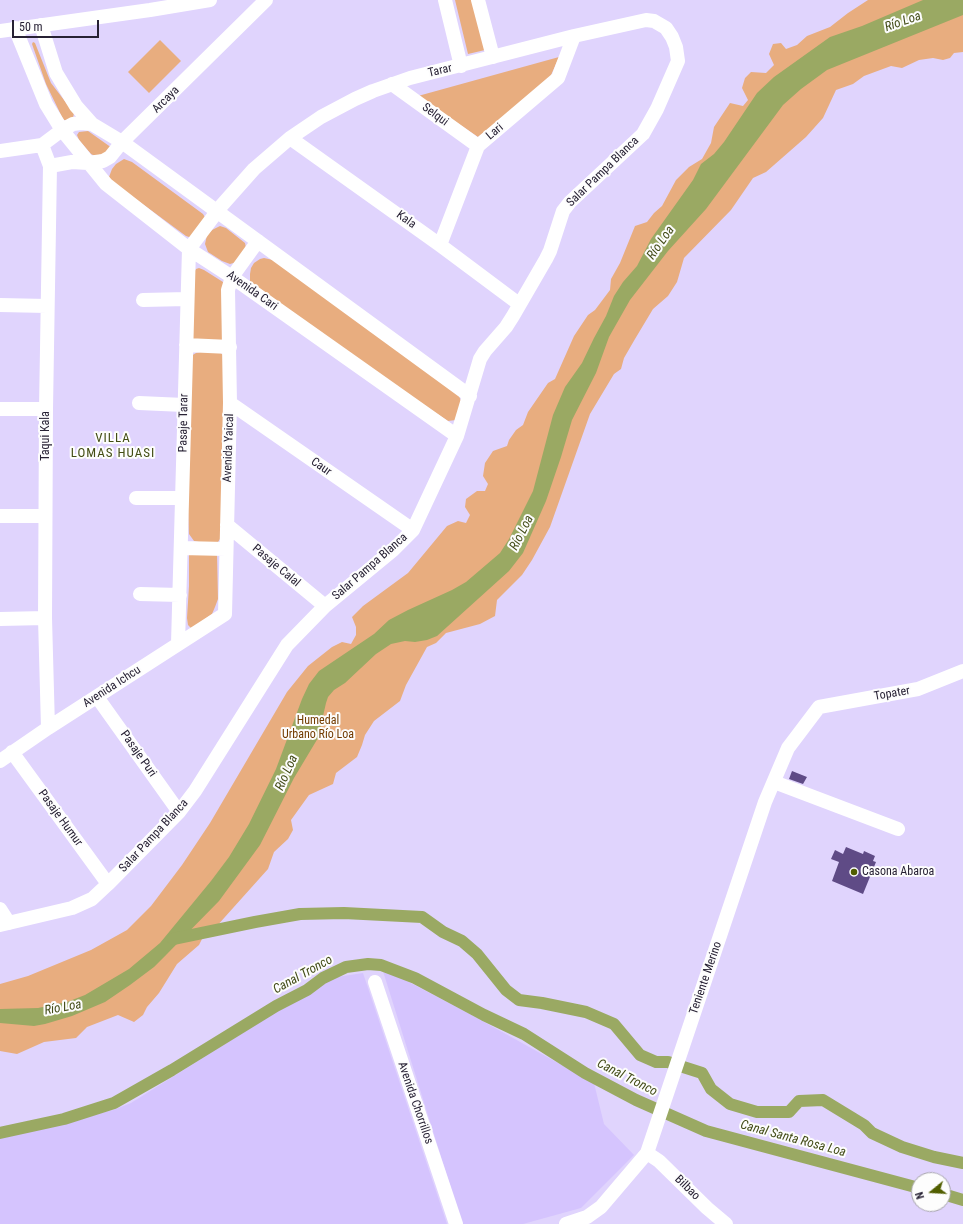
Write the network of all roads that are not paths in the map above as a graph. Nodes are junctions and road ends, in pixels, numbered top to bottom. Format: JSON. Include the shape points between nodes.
{"nodes":[{"id":1,"x":210,"y":0,"type":"edge"},
{"id":2,"x":266,"y":0,"type":"edge"},
{"id":3,"x":445,"y":0,"type":"edge"},
{"id":4,"x":478,"y":0,"type":"edge"},
{"id":5,"x":41,"y":25,"type":"junction"},
{"id":6,"x":15,"y":28,"type":"junction"},
{"id":7,"x":0,"y":31,"type":"edge"},
{"id":8,"x":574,"y":36,"type":"junction"},
{"id":9,"x":493,"y":57,"type":"junction"},
{"id":10,"x":678,"y":61,"type":"joint"},
{"id":11,"x":460,"y":66,"type":"junction"},
{"id":12,"x":392,"y":84,"type":"junction"},
{"id":13,"x":92,"y":124,"type":"junction"},
{"id":14,"x":62,"y":130,"type":"junction"},
{"id":15,"x":290,"y":138,"type":"junction"},
{"id":16,"x":122,"y":142,"type":"junction"},
{"id":17,"x":42,"y":145,"type":"junction"},
{"id":18,"x":478,"y":146,"type":"junction"},
{"id":19,"x":0,"y":151,"type":"edge"},
{"id":20,"x":88,"y":163,"type":"junction"},
{"id":21,"x":50,"y":166,"type":"junction"},
{"id":22,"x":217,"y":212,"type":"junction"},
{"id":23,"x":258,"y":241,"type":"junction"},
{"id":24,"x":440,"y":244,"type":"junction"},
{"id":25,"x":189,"y":249,"type":"junction"},
{"id":26,"x":232,"y":277,"type":"junction"},
{"id":27,"x":187,"y":299,"type":"junction"},
{"id":28,"x":143,"y":300,"type":"dead end"},
{"id":29,"x":519,"y":304,"type":"junction"},
{"id":30,"x":0,"y":305,"type":"edge"},
{"id":31,"x":47,"y":306,"type":"junction"},
{"id":32,"x":186,"y":345,"type":"junction"},
{"id":33,"x":230,"y":347,"type":"junction"},
{"id":34,"x":470,"y":396,"type":"junction"},
{"id":35,"x":139,"y":403,"type":"dead end"},
{"id":36,"x":230,"y":403,"type":"junction"},
{"id":37,"x":184,"y":405,"type":"junction"},
{"id":38,"x":0,"y":409,"type":"edge"},
{"id":39,"x":46,"y":409,"type":"junction"},
{"id":40,"x":457,"y":436,"type":"junction"},
{"id":41,"x":136,"y":498,"type":"dead end"},
{"id":42,"x":182,"y":498,"type":"junction"},
{"id":43,"x":0,"y":516,"type":"edge"},
{"id":44,"x":45,"y":516,"type":"junction"},
{"id":45,"x":227,"y":525,"type":"junction"},
{"id":46,"x":412,"y":530,"type":"junction"},
{"id":47,"x":181,"y":548,"type":"junction"},
{"id":48,"x":226,"y":549,"type":"junction"},
{"id":49,"x":140,"y":594,"type":"dead end"},
{"id":50,"x":180,"y":595,"type":"junction"},
{"id":51,"x":325,"y":606,"type":"junction"},
{"id":52,"x":225,"y":614,"type":"joint"},
{"id":53,"x":45,"y":618,"type":"junction"},
{"id":54,"x":0,"y":619,"type":"edge"},
{"id":55,"x":178,"y":644,"type":"junction"},
{"id":56,"x":963,"y":671,"type":"edge"},
{"id":57,"x":97,"y":697,"type":"junction"},
{"id":58,"x":819,"y":707,"type":"joint"},
{"id":59,"x":48,"y":728,"type":"junction"},
{"id":60,"x":12,"y":752,"type":"junction"},
{"id":61,"x":0,"y":761,"type":"edge"},
{"id":62,"x":774,"y":782,"type":"junction"},
{"id":63,"x":179,"y":812,"type":"junction"},
{"id":64,"x":898,"y":829,"type":"dead end"},
{"id":65,"x":108,"y":884,"type":"junction"},
{"id":66,"x":0,"y":909,"type":"edge"},
{"id":67,"x":5,"y":924,"type":"edge"},
{"id":68,"x":375,"y":982,"type":"dead end"},
{"id":69,"x":647,"y":1153,"type":"junction"},
{"id":70,"x":456,"y":1224,"type":"edge"},
{"id":71,"x":566,"y":1224,"type":"edge"},
{"id":72,"x":726,"y":1224,"type":"edge"}],
"edges":[{"from":1,"to":5,"type":"street"},
{"from":2,"to":16,"type":"street","name":"Arcaya"},
{"from":3,"to":11,"type":"street"},
{"from":4,"to":9,"type":"street"},
{"from":5,"to":6,"type":"street"},
{"from":5,"to":13,"type":"street","via":[[56,73],[76,106]]},
{"from":6,"to":7,"type":"street"},
{"from":6,"to":14,"type":"street","name":"Avenida Cari","via":[[46,104]]},
{"from":8,"to":9,"type":"street","name":"Tarar"},
{"from":8,"to":10,"type":"street","name":"Tarar","via":[[646,20],[654,21],[666,28],[672,37]]},
{"from":8,"to":18,"type":"street","name":"Lari","via":[[558,78]]},
{"from":9,"to":11,"type":"street","name":"Tarar"},
{"from":10,"to":29,"type":"street","name":"Salar Pampa Blanca","via":[[643,134],[563,211],[550,251]]},
{"from":11,"to":12,"type":"street","name":"Tarar"},
{"from":12,"to":15,"type":"street","name":"Tarar","via":[[337,108]]},
{"from":12,"to":18,"type":"street","name":"Selqui"},
{"from":13,"to":14,"type":"street","via":[[73,124]]},
{"from":13,"to":16,"type":"street"},
{"from":14,"to":17,"type":"street"},
{"from":14,"to":20,"type":"street","name":"Avenida Cari"},
{"from":15,"to":22,"type":"street","name":"Tarar","via":[[254,169]]},
{"from":15,"to":24,"type":"street","name":"Kala"},
{"from":16,"to":20,"type":"street","name":"Arcaya","via":[[110,157],[103,161]]},
{"from":16,"to":22,"type":"street"},
{"from":17,"to":19,"type":"street"},
{"from":17,"to":21,"type":"street","name":"Taqui Kala"},
{"from":18,"to":24,"type":"street","name":"Lari"},
{"from":20,"to":21,"type":"street","name":"Arcaya","via":[[72,162]]},
{"from":20,"to":25,"type":"street","name":"Avenida Cari","via":[[106,184]]},
{"from":21,"to":31,"type":"street","name":"Taqui Kala"},
{"from":22,"to":23,"type":"street"},
{"from":22,"to":25,"type":"street"},
{"from":23,"to":26,"type":"street","name":"Avenida Yaical"},
{"from":23,"to":34,"type":"street"},
{"from":24,"to":29,"type":"street","name":"Kala"},
{"from":25,"to":26,"type":"street","name":"Avenida Cari"},
{"from":25,"to":27,"type":"street","name":"Pasaje Tarar"},
{"from":26,"to":33,"type":"street","name":"Avenida Yaical","via":[[228,290]]},
{"from":26,"to":40,"type":"street","name":"Avenida Cari"},
{"from":27,"to":28,"type":"street"},
{"from":27,"to":32,"type":"street","name":"Pasaje Tarar"},
{"from":29,"to":34,"type":"street","name":"Salar Pampa Blanca","via":[[506,327],[480,359]]},
{"from":30,"to":31,"type":"street"},
{"from":31,"to":39,"type":"street","name":"Taqui Kala"},
{"from":32,"to":33,"type":"street"},
{"from":32,"to":37,"type":"street","name":"Pasaje Tarar"},
{"from":33,"to":36,"type":"street","name":"Avenida Yaical"},
{"from":34,"to":40,"type":"street","name":"Salar Pampa Blanca"},
{"from":35,"to":37,"type":"street"},
{"from":36,"to":45,"type":"street","name":"Avenida Yaical"},
{"from":36,"to":46,"type":"street","name":"Caur"},
{"from":37,"to":42,"type":"street","name":"Pasaje Tarar"},
{"from":38,"to":39,"type":"street"},
{"from":39,"to":44,"type":"street","name":"Taqui Kala"},
{"from":40,"to":46,"type":"street","name":"Salar Pampa Blanca"},
{"from":41,"to":42,"type":"street"},
{"from":42,"to":47,"type":"street","name":"Pasaje Tarar"},
{"from":43,"to":44,"type":"street"},
{"from":44,"to":53,"type":"street","name":"Taqui Kala"},
{"from":45,"to":48,"type":"street","name":"Avenida Yaical"},
{"from":45,"to":51,"type":"street","name":"Pasaje Calal"},
{"from":46,"to":51,"type":"street","name":"Salar Pampa Blanca","via":[[393,550]]},
{"from":47,"to":48,"type":"street"},
{"from":47,"to":50,"type":"street","name":"Pasaje Tarar"},
{"from":48,"to":52,"type":"street","name":"Avenida Yaical"},
{"from":49,"to":50,"type":"street"},
{"from":50,"to":55,"type":"street","name":"Pasaje Tarar"},
{"from":51,"to":63,"type":"street","name":"Salar Pampa Blanca","via":[[287,645]]},
{"from":52,"to":55,"type":"street","name":"Avenida Ichcu"},
{"from":53,"to":54,"type":"street"},
{"from":53,"to":59,"type":"street","name":"Taqui Kala"},
{"from":55,"to":57,"type":"street","name":"Avenida Ichcu"},
{"from":56,"to":58,"type":"street","name":"Topater","via":[[918,689]]},
{"from":57,"to":59,"type":"street","name":"Avenida Ichcu"},
{"from":57,"to":63,"type":"street","name":"Pasaje Puri"},
{"from":58,"to":62,"type":"street","name":"Teniente Merino","via":[[788,748]]},
{"from":59,"to":60,"type":"street","name":"Avenida Ichcu"},
{"from":60,"to":61,"type":"street","name":"Avenida Ichcu"},
{"from":60,"to":65,"type":"street","name":"Pasaje Humur"},
{"from":62,"to":64,"type":"street"},
{"from":62,"to":69,"type":"street","name":"Teniente Merino"},
{"from":63,"to":65,"type":"street","name":"Salar Pampa Blanca"},
{"from":65,"to":67,"type":"street","name":"Salar Pampa Blanca","via":[[92,899],[72,908]]},
{"from":66,"to":67,"type":"street"},
{"from":68,"to":70,"type":"street","name":"Avenida Chorrillos"},
{"from":69,"to":71,"type":"street","name":"Teniente Merino","via":[[600,1207],[587,1217]]},
{"from":69,"to":72,"type":"street","name":"Bilbao","via":[[659,1161]]}]}
